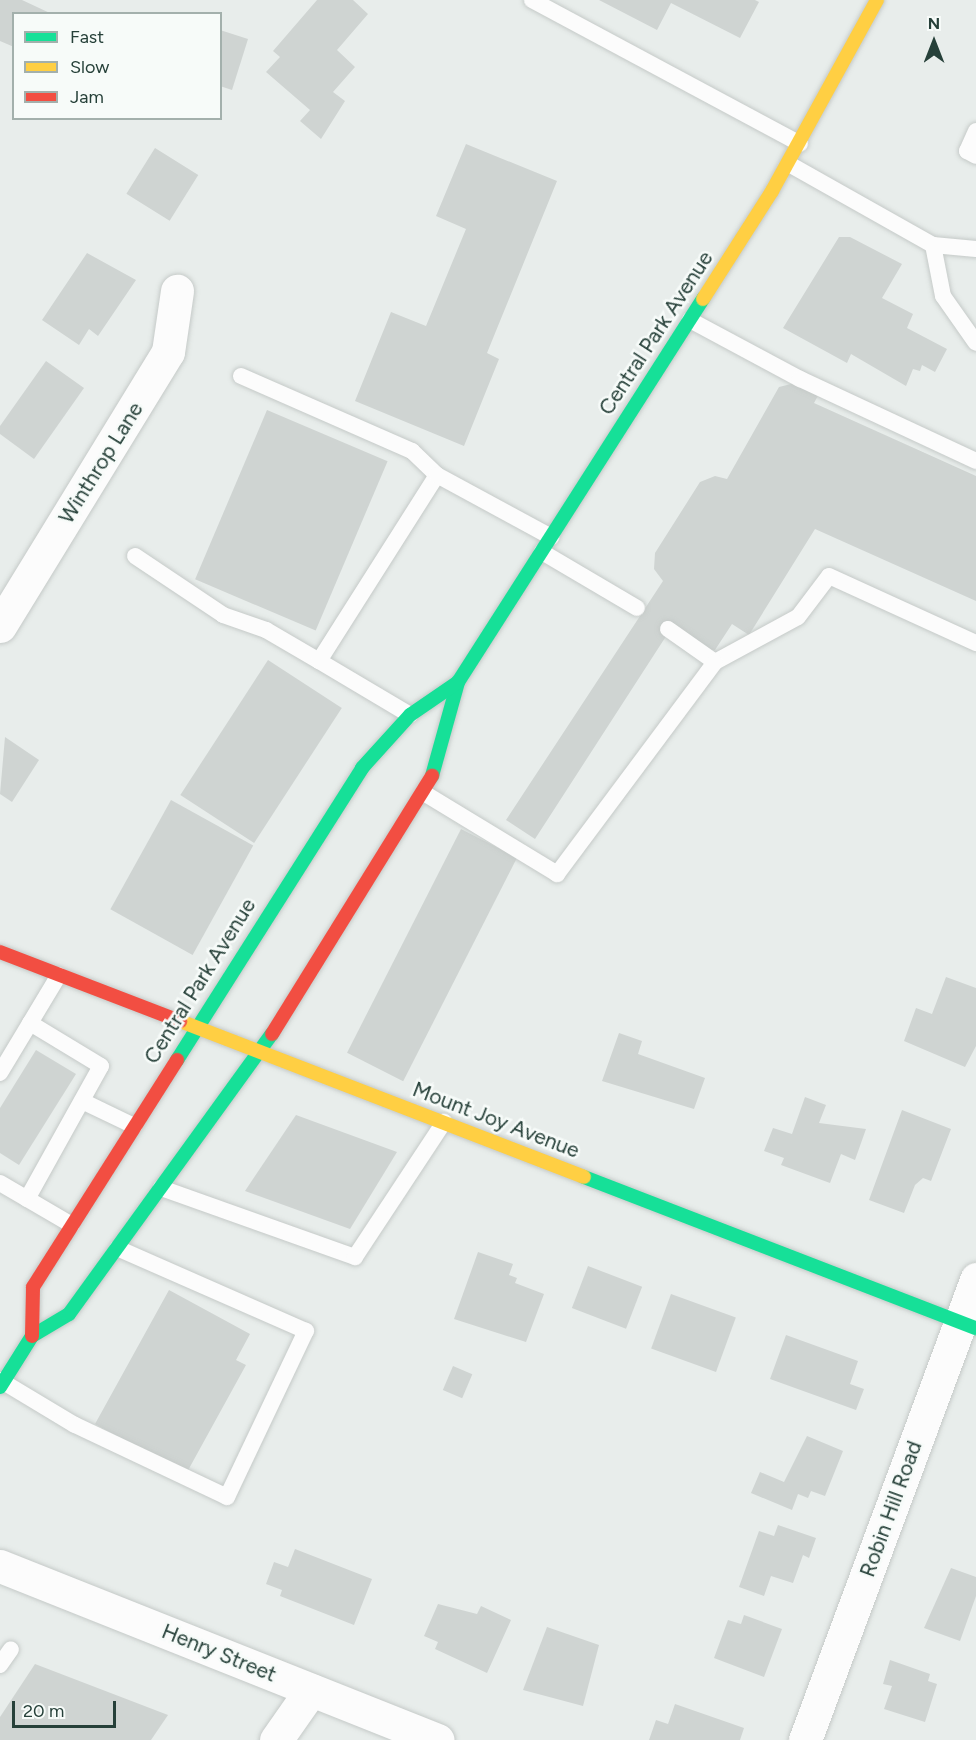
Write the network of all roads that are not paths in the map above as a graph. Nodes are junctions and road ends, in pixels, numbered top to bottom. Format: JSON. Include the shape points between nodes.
{"nodes":[{"id":1,"x":532,"y":0,"type":"edge"},
{"id":2,"x":878,"y":0,"type":"edge"},
{"id":3,"x":976,"y":131,"type":"edge"},
{"id":4,"x":800,"y":144,"type":"junction"},
{"id":5,"x":972,"y":153,"type":"edge"},
{"id":6,"x":789,"y":164,"type":"junction"},
{"id":7,"x":933,"y":245,"type":"junction"},
{"id":8,"x":976,"y":249,"type":"edge"},
{"id":9,"x":177,"y":291,"type":"dead end"},
{"id":10,"x":690,"y":320,"type":"junction"},
{"id":11,"x":976,"y":343,"type":"edge"},
{"id":12,"x":241,"y":376,"type":"dead end"},
{"id":13,"x":976,"y":461,"type":"edge"},
{"id":14,"x":437,"y":475,"type":"junction"},
{"id":15,"x":546,"y":544,"type":"junction"},
{"id":16,"x":135,"y":556,"type":"dead end"},
{"id":17,"x":637,"y":608,"type":"dead end"},
{"id":18,"x":0,"y":627,"type":"edge"},
{"id":19,"x":668,"y":629,"type":"dead end"},
{"id":20,"x":976,"y":643,"type":"edge"},
{"id":21,"x":319,"y":661,"type":"junction"},
{"id":22,"x":715,"y":662,"type":"junction"},
{"id":23,"x":458,"y":682,"type":"junction"},
{"id":24,"x":410,"y":715,"type":"junction"},
{"id":25,"x":424,"y":793,"type":"junction"},
{"id":26,"x":0,"y":952,"type":"edge"},
{"id":27,"x":59,"y":975,"type":"junction"},
{"id":28,"x":30,"y":1023,"type":"junction"},
{"id":29,"x":196,"y":1027,"type":"junction"},
{"id":30,"x":261,"y":1052,"type":"junction"},
{"id":31,"x":0,"y":1073,"type":"edge"},
{"id":32,"x":82,"y":1101,"type":"junction"},
{"id":33,"x":444,"y":1122,"type":"junction"},
{"id":34,"x":134,"y":1126,"type":"junction"},
{"id":35,"x":0,"y":1183,"type":"edge"},
{"id":36,"x":161,"y":1188,"type":"junction"},
{"id":37,"x":27,"y":1198,"type":"junction"},
{"id":38,"x":72,"y":1225,"type":"junction"},
{"id":39,"x":117,"y":1248,"type":"junction"},
{"id":40,"x":976,"y":1279,"type":"edge"},
{"id":41,"x":968,"y":1325,"type":"edge"},
{"id":42,"x":32,"y":1336,"type":"junction"},
{"id":43,"x":1,"y":1383,"type":"edge"},
{"id":44,"x":0,"y":1566,"type":"edge"},
{"id":45,"x":11,"y":1649,"type":"dead end"},
{"id":46,"x":0,"y":1665,"type":"edge"},
{"id":47,"x":311,"y":1690,"type":"junction"},
{"id":48,"x":276,"y":1740,"type":"edge"},
{"id":49,"x":438,"y":1740,"type":"edge"},
{"id":50,"x":805,"y":1740,"type":"edge"}],
"edges":[{"from":1,"to":4,"type":"lane"},
{"from":2,"to":4,"type":"main road","name":"Central Park Avenue"},
{"from":3,"to":5,"type":"lane"},
{"from":4,"to":6,"type":"main road","name":"Central Park Avenue"},
{"from":6,"to":7,"type":"lane"},
{"from":6,"to":10,"type":"main road","name":"Central Park Avenue"},
{"from":7,"to":8,"type":"lane"},
{"from":7,"to":11,"type":"lane","via":[[943,296]]},
{"from":9,"to":18,"type":"street","name":"Winthrop Lane","via":[[168,352]]},
{"from":10,"to":13,"type":"lane","via":[[800,379]]},
{"from":10,"to":15,"type":"main road","name":"Central Park Avenue"},
{"from":12,"to":14,"type":"lane","via":[[412,451]]},
{"from":14,"to":15,"type":"lane"},
{"from":14,"to":21,"type":"lane"},
{"from":15,"to":17,"type":"lane"},
{"from":15,"to":23,"type":"main road","name":"Central Park Avenue"},
{"from":16,"to":21,"type":"lane","via":[[224,615],[266,630]]},
{"from":19,"to":22,"type":"lane"},
{"from":20,"to":22,"type":"lane","via":[[830,576],[798,617]]},
{"from":21,"to":24,"type":"lane"},
{"from":22,"to":25,"type":"lane","via":[[557,874]]},
{"from":23,"to":24,"type":"main road","name":"Central Park Avenue"},
{"from":23,"to":25,"type":"main road","name":"Central Park Avenue","via":[[436,769]]},
{"from":24,"to":29,"type":"main road","name":"Central Park Avenue","via":[[362,768]]},
{"from":25,"to":30,"type":"main road","name":"Central Park Avenue"},
{"from":26,"to":27,"type":"main road","name":"Mount Joy Avenue"},
{"from":27,"to":28,"type":"lane"},
{"from":27,"to":29,"type":"main road","name":"Mount Joy Avenue"},
{"from":28,"to":31,"type":"lane"},
{"from":28,"to":32,"type":"lane","via":[[101,1066]]},
{"from":29,"to":30,"type":"main road","name":"Mount Joy Avenue"},
{"from":29,"to":34,"type":"main road","name":"Central Park Avenue"},
{"from":30,"to":33,"type":"main road","name":"Mount Joy Avenue"},
{"from":30,"to":36,"type":"main road","name":"Central Park Avenue"},
{"from":32,"to":34,"type":"lane"},
{"from":32,"to":37,"type":"lane"},
{"from":33,"to":36,"type":"lane","via":[[355,1257]]},
{"from":33,"to":41,"type":"main road","name":"Mount Joy Avenue"},
{"from":34,"to":38,"type":"main road","name":"Central Park Avenue"},
{"from":35,"to":37,"type":"lane"},
{"from":36,"to":39,"type":"main road","name":"Central Park Avenue"},
{"from":37,"to":38,"type":"lane"},
{"from":38,"to":42,"type":"main road","name":"Central Park Avenue","via":[[33,1287]]},
{"from":39,"to":42,"type":"main road","name":"Central Park Avenue","via":[[69,1314]]},
{"from":39,"to":43,"type":"lane","via":[[306,1331],[227,1497],[75,1425]]},
{"from":40,"to":41,"type":"street","name":"Robin Hill Road"},
{"from":41,"to":50,"type":"street","name":"Robin Hill Road"},
{"from":42,"to":43,"type":"main road","name":"Central Park Avenue"},
{"from":44,"to":47,"type":"street","name":"Henry Street"},
{"from":45,"to":46,"type":"lane"},
{"from":47,"to":48,"type":"street"},
{"from":47,"to":49,"type":"street","name":"Henry Street"}]}
